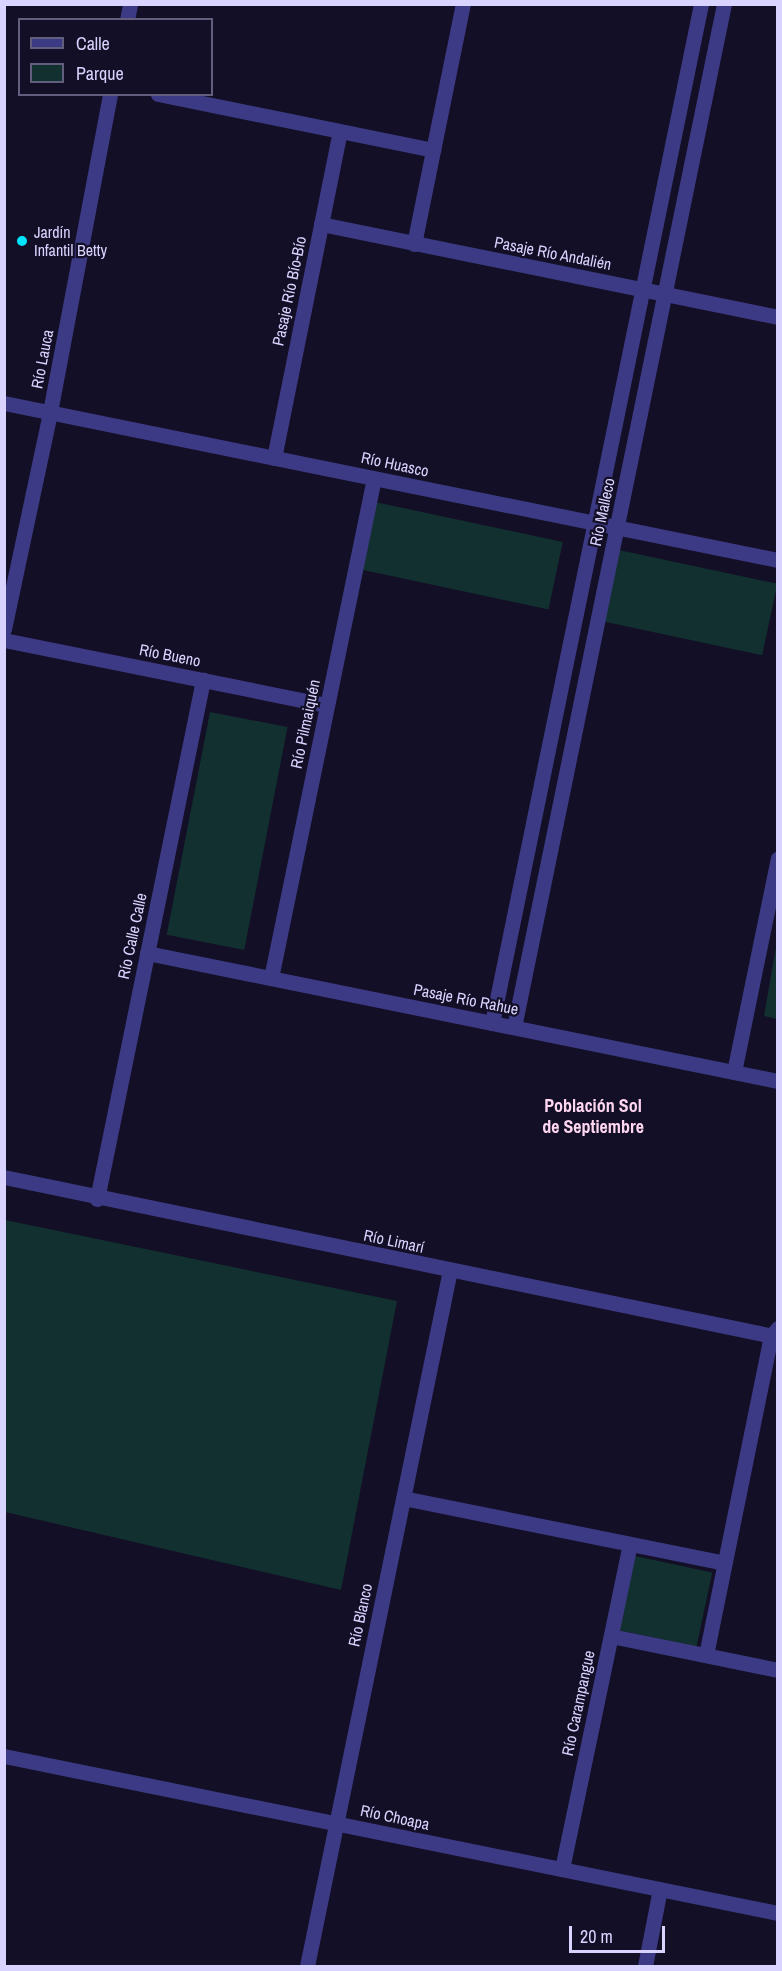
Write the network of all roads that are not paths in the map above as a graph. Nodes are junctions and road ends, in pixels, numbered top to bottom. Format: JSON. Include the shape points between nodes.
{"nodes":[{"id":1,"x":463,"y":4,"type":"edge"},
{"id":2,"x":700,"y":4,"type":"edge"},
{"id":3,"x":724,"y":4,"type":"edge"},
{"id":4,"x":110,"y":96,"type":"edge"},
{"id":5,"x":168,"y":96,"type":"edge"},
{"id":6,"x":340,"y":132,"type":"junction"},
{"id":7,"x":433,"y":150,"type":"junction"},
{"id":8,"x":321,"y":224,"type":"junction"},
{"id":9,"x":414,"y":244,"type":"junction"},
{"id":10,"x":642,"y":290,"type":"junction"},
{"id":11,"x":665,"y":294,"type":"junction"},
{"id":12,"x":777,"y":317,"type":"edge"},
{"id":13,"x":4,"y":403,"type":"edge"},
{"id":14,"x":50,"y":412,"type":"junction"},
{"id":15,"x":274,"y":458,"type":"junction"},
{"id":16,"x":374,"y":478,"type":"junction"},
{"id":17,"x":594,"y":523,"type":"junction"},
{"id":18,"x":617,"y":528,"type":"junction"},
{"id":19,"x":777,"y":560,"type":"edge"},
{"id":20,"x":4,"y":629,"type":"edge"},
{"id":21,"x":4,"y":640,"type":"edge"},
{"id":22,"x":203,"y":680,"type":"junction"},
{"id":23,"x":327,"y":705,"type":"junction"},
{"id":24,"x":777,"y":858,"type":"edge"},
{"id":25,"x":147,"y":953,"type":"junction"},
{"id":26,"x":271,"y":978,"type":"junction"},
{"id":27,"x":492,"y":1023,"type":"junction"},
{"id":28,"x":514,"y":1027,"type":"junction"},
{"id":29,"x":734,"y":1072,"type":"junction"},
{"id":30,"x":777,"y":1081,"type":"edge"},
{"id":31,"x":4,"y":1177,"type":"edge"},
{"id":32,"x":97,"y":1198,"type":"junction"},
{"id":33,"x":450,"y":1270,"type":"junction"},
{"id":34,"x":775,"y":1334,"type":"edge"},
{"id":35,"x":403,"y":1498,"type":"junction"},
{"id":36,"x":630,"y":1544,"type":"junction"},
{"id":37,"x":725,"y":1563,"type":"junction"},
{"id":38,"x":610,"y":1636,"type":"junction"},
{"id":39,"x":706,"y":1655,"type":"junction"},
{"id":40,"x":777,"y":1670,"type":"edge"},
{"id":41,"x":4,"y":1756,"type":"edge"},
{"id":42,"x":336,"y":1823,"type":"junction"},
{"id":43,"x":562,"y":1869,"type":"junction"},
{"id":44,"x":660,"y":1889,"type":"junction"},
{"id":45,"x":777,"y":1913,"type":"edge"},
{"id":46,"x":307,"y":1966,"type":"edge"},
{"id":47,"x":645,"y":1966,"type":"edge"}],
"edges":[{"from":1,"to":7,"type":"street"},
{"from":2,"to":10,"type":"street","name":"Río Malleco"},
{"from":3,"to":11,"type":"street","name":"Río Malleco"},
{"from":4,"to":14,"type":"street","name":"Río Lauca"},
{"from":5,"to":6,"type":"street"},
{"from":6,"to":7,"type":"street"},
{"from":6,"to":8,"type":"street","name":"Pasaje Río Bío-Bío"},
{"from":7,"to":9,"type":"street"},
{"from":8,"to":9,"type":"street","name":"Pasaje Río Andalién"},
{"from":8,"to":15,"type":"street","name":"Pasaje Río Bío-Bío"},
{"from":9,"to":10,"type":"street","name":"Pasaje Río Andalién"},
{"from":10,"to":11,"type":"street","name":"Pasaje Río Andalién"},
{"from":10,"to":17,"type":"street","name":"Río Malleco"},
{"from":11,"to":12,"type":"street","name":"Pasaje Río Andalién"},
{"from":11,"to":18,"type":"street","name":"Río Malleco"},
{"from":13,"to":14,"type":"street","name":"Río Huasco"},
{"from":14,"to":15,"type":"street","name":"Río Huasco"},
{"from":14,"to":20,"type":"street","name":"Río Lauca"},
{"from":15,"to":16,"type":"street","name":"Río Huasco"},
{"from":16,"to":17,"type":"street","name":"Río Huasco"},
{"from":16,"to":23,"type":"street","name":"Río Pilmaiquén"},
{"from":17,"to":18,"type":"street","name":"Río Huasco"},
{"from":17,"to":27,"type":"street","name":"Río Malleco"},
{"from":18,"to":19,"type":"street","name":"Río Huasco"},
{"from":18,"to":28,"type":"street","name":"Río Malleco"},
{"from":21,"to":22,"type":"street","name":"Río Bueno"},
{"from":22,"to":23,"type":"street","name":"Río Bueno"},
{"from":22,"to":25,"type":"street","name":"Río Calle Calle"},
{"from":23,"to":26,"type":"street","name":"Río Pilmaiquén"},
{"from":24,"to":29,"type":"street"},
{"from":25,"to":26,"type":"street","name":"Pasaje Río Rahue"},
{"from":25,"to":32,"type":"street","name":"Río Calle Calle"},
{"from":26,"to":27,"type":"street","name":"Pasaje Río Rahue"},
{"from":27,"to":28,"type":"street","name":"Pasaje Río Rahue"},
{"from":28,"to":29,"type":"street","name":"Pasaje Río Rahue"},
{"from":29,"to":30,"type":"street","name":"Pasaje Río Rahue"},
{"from":31,"to":32,"type":"street","name":"Río Limarí"},
{"from":32,"to":33,"type":"street","name":"Río Limarí"},
{"from":33,"to":34,"type":"street","name":"Río Limarí"},
{"from":33,"to":35,"type":"street","name":"Río Blanco"},
{"from":34,"to":37,"type":"street"},
{"from":35,"to":36,"type":"street"},
{"from":35,"to":42,"type":"street","name":"Río Blanco"},
{"from":36,"to":37,"type":"street"},
{"from":36,"to":38,"type":"street","name":"Río Carampangue"},
{"from":37,"to":39,"type":"street"},
{"from":38,"to":39,"type":"street"},
{"from":38,"to":43,"type":"street","name":"Río Carampangue"},
{"from":39,"to":40,"type":"street"},
{"from":41,"to":42,"type":"street","name":"Río Choapa"},
{"from":42,"to":43,"type":"street","name":"Río Choapa"},
{"from":42,"to":46,"type":"street","name":"Río Blanco"},
{"from":43,"to":44,"type":"street","name":"Río Choapa"},
{"from":44,"to":45,"type":"street","name":"Río Choapa"},
{"from":44,"to":47,"type":"street"}]}
